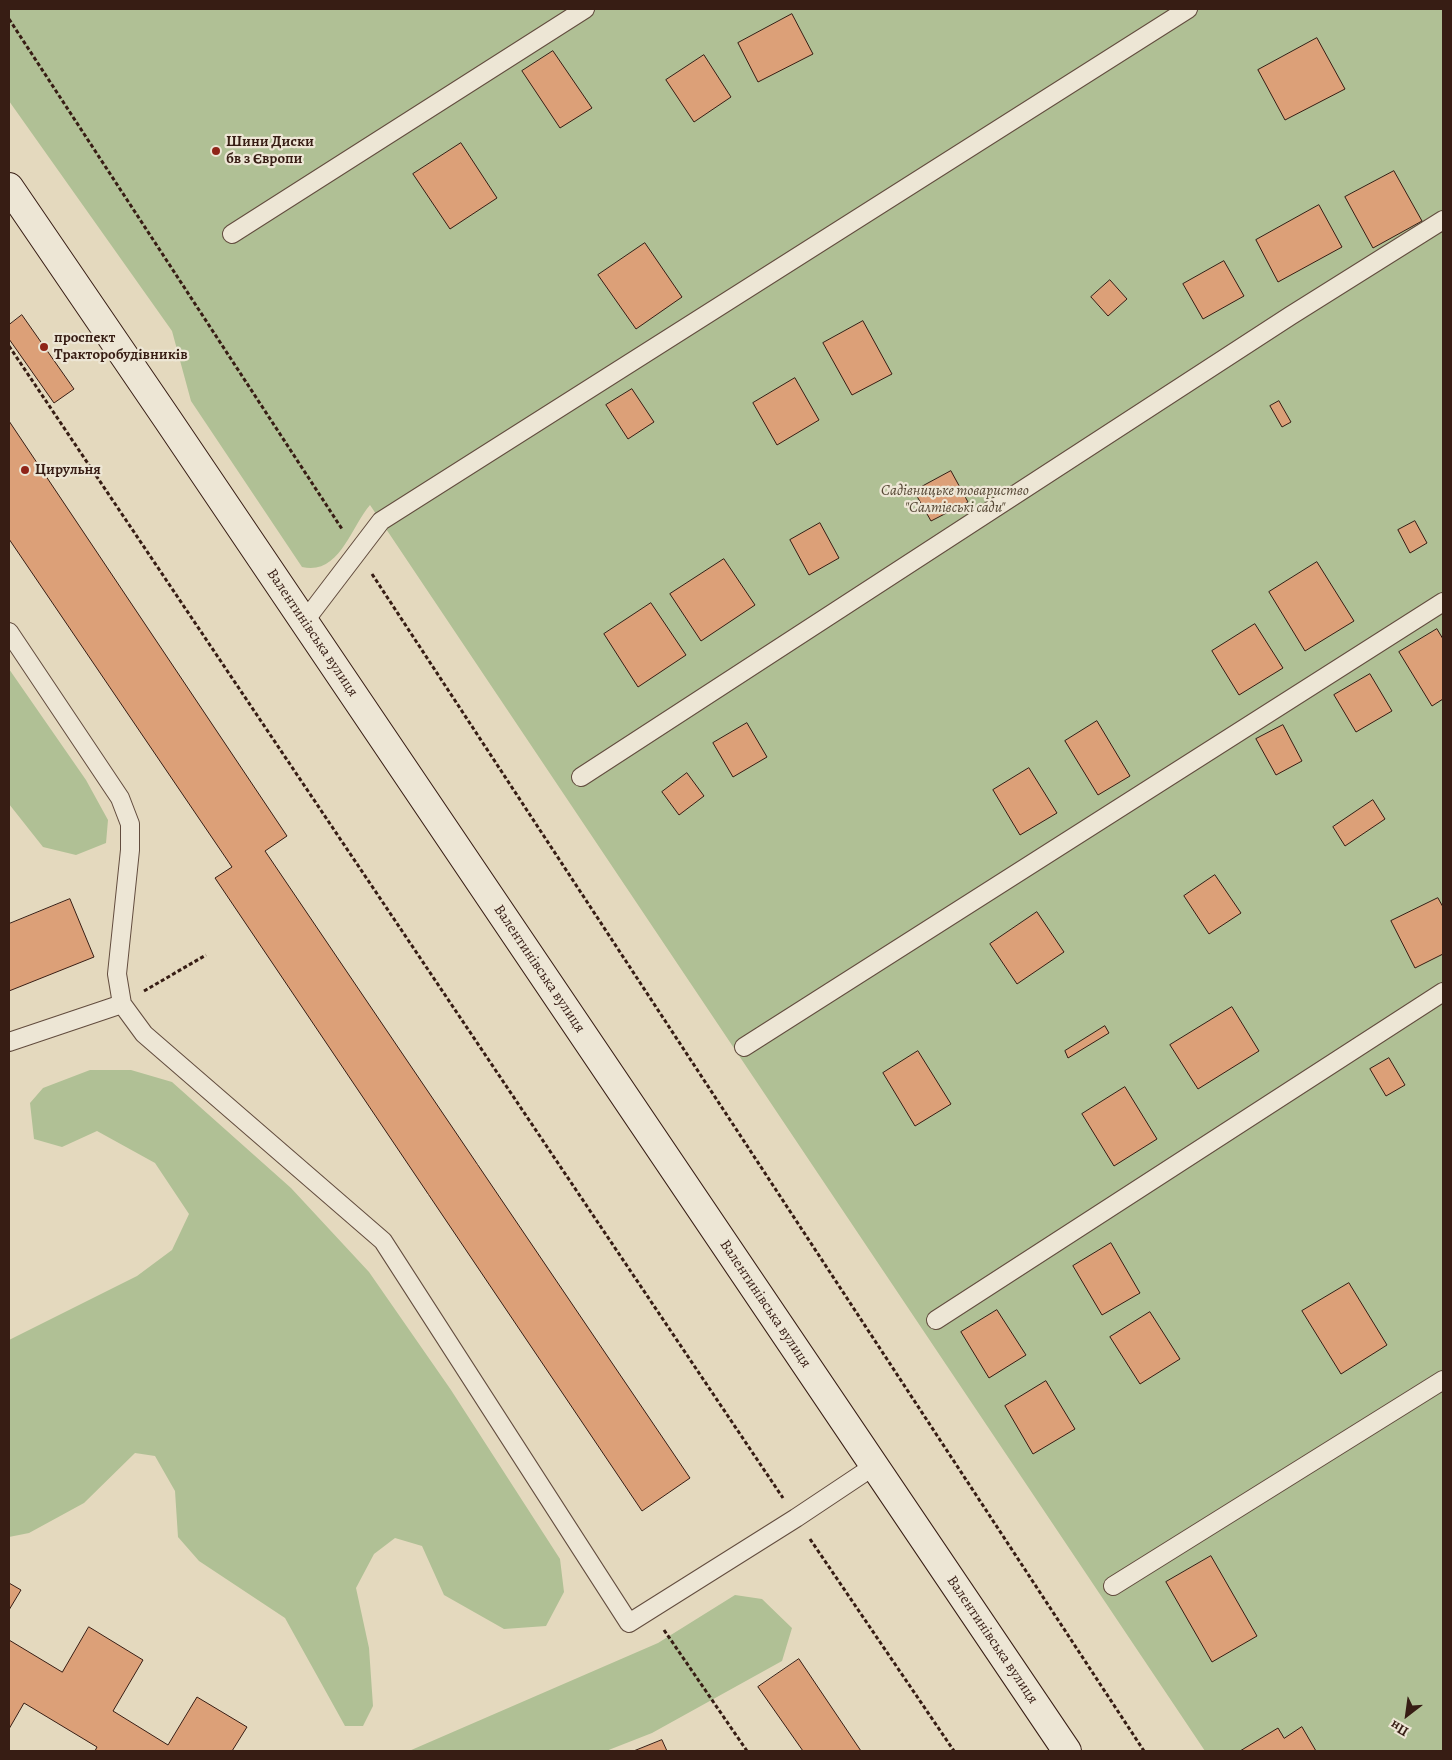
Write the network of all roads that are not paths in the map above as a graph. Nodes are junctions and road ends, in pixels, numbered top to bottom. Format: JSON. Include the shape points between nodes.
{"nodes":[{"id":1,"x":585,"y":9,"type":"edge"},
{"id":2,"x":1188,"y":9,"type":"edge"},
{"id":3,"x":9,"y":188,"type":"edge"},
{"id":4,"x":1443,"y":220,"type":"edge"},
{"id":5,"x":232,"y":234,"type":"dead end"},
{"id":6,"x":1443,"y":602,"type":"edge"},
{"id":7,"x":304,"y":622,"type":"junction"},
{"id":8,"x":9,"y":632,"type":"edge"},
{"id":9,"x":581,"y":777,"type":"dead end"},
{"id":10,"x":1443,"y":992,"type":"edge"},
{"id":11,"x":122,"y":1004,"type":"junction"},
{"id":12,"x":9,"y":1042,"type":"edge"},
{"id":13,"x":744,"y":1048,"type":"dead end"},
{"id":14,"x":936,"y":1320,"type":"dead end"},
{"id":15,"x":1443,"y":1380,"type":"edge"},
{"id":16,"x":874,"y":1466,"type":"junction"},
{"id":17,"x":1113,"y":1586,"type":"dead end"},
{"id":18,"x":1067,"y":1751,"type":"edge"}],
"edges":[{"from":1,"to":5,"type":"lane"},
{"from":2,"to":7,"type":"lane","via":[[381,521]]},
{"from":3,"to":7,"type":"street","name":"Валентинівська вулиця"},
{"from":4,"to":9,"type":"lane"},
{"from":6,"to":13,"type":"lane"},
{"from":7,"to":16,"type":"street","name":"Валентинівська вулиця"},
{"from":8,"to":11,"type":"lane","via":[[120,798],[130,824],[117,974]]},
{"from":10,"to":14,"type":"lane"},
{"from":11,"to":12,"type":"lane"},
{"from":11,"to":16,"type":"lane","via":[[144,1034],[383,1241],[629,1623]]},
{"from":15,"to":17,"type":"lane"},
{"from":16,"to":18,"type":"street","name":"Валентинівська вулиця"}]}
